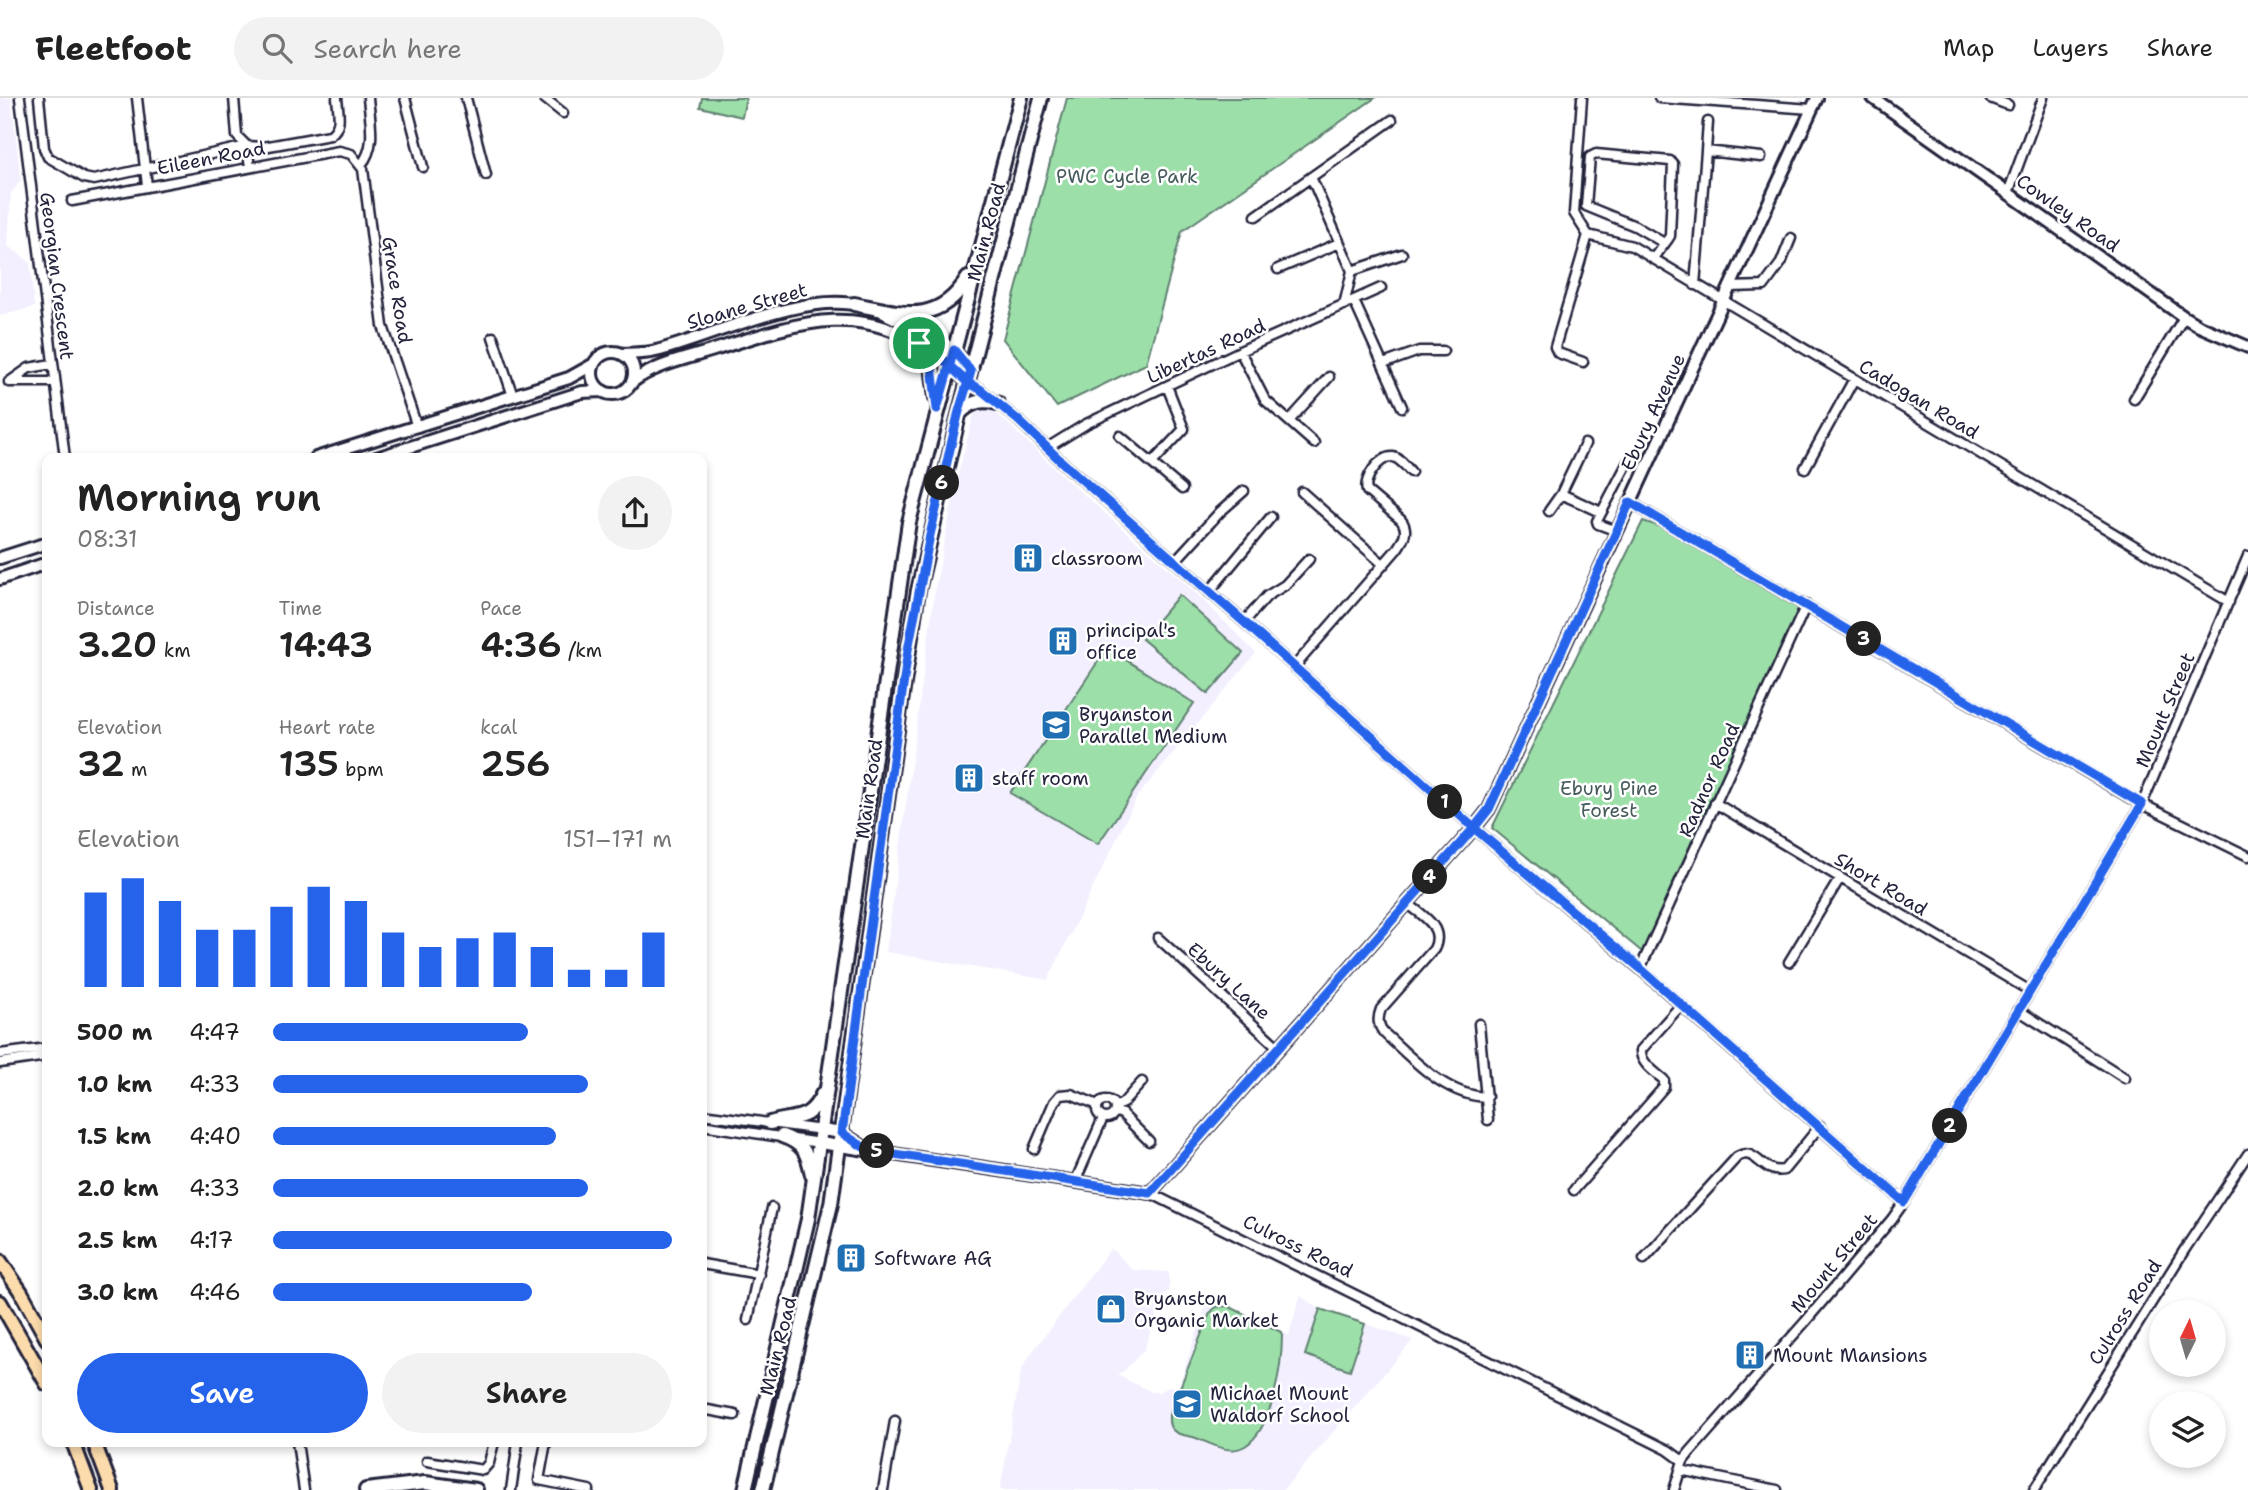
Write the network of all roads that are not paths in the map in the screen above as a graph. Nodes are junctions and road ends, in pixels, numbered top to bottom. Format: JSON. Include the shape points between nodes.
{"nodes":[{"id":1,"x":20,"y":98,"type":"edge"},
{"id":2,"x":38,"y":98,"type":"edge"},
{"id":3,"x":137,"y":98,"type":"edge"},
{"id":4,"x":234,"y":98,"type":"edge"},
{"id":5,"x":337,"y":98,"type":"edge"},
{"id":6,"x":368,"y":98,"type":"edge"},
{"id":7,"x":405,"y":98,"type":"edge"},
{"id":8,"x":466,"y":98,"type":"edge"},
{"id":9,"x":544,"y":98,"type":"edge"},
{"id":10,"x":1021,"y":98,"type":"edge"},
{"id":11,"x":1041,"y":98,"type":"edge"},
{"id":12,"x":1582,"y":98,"type":"edge"},
{"id":13,"x":1659,"y":98,"type":"edge"},
{"id":14,"x":1760,"y":98,"type":"edge"},
{"id":15,"x":1816,"y":98,"type":"edge"},
{"id":16,"x":1873,"y":98,"type":"edge"},
{"id":17,"x":1990,"y":98,"type":"edge"},
{"id":18,"x":2043,"y":98,"type":"edge"},
{"id":19,"x":1687,"y":99,"type":"edge"},
{"id":20,"x":2008,"y":105,"type":"dead end"},
{"id":21,"x":1768,"y":107,"type":"junction"},
{"id":22,"x":1811,"y":109,"type":"junction"},
{"id":23,"x":563,"y":113,"type":"dead end"},
{"id":24,"x":1392,"y":120,"type":"dead end"},
{"id":25,"x":1708,"y":122,"type":"dead end"},
{"id":26,"x":247,"y":146,"type":"junction"},
{"id":27,"x":1706,"y":151,"type":"junction"},
{"id":28,"x":355,"y":157,"type":"joint"},
{"id":29,"x":1761,"y":157,"type":"dead end"},
{"id":30,"x":361,"y":165,"type":"junction"},
{"id":31,"x":250,"y":166,"type":"junction"},
{"id":32,"x":423,"y":167,"type":"dead end"},
{"id":33,"x":145,"y":168,"type":"junction"},
{"id":34,"x":486,"y":175,"type":"dead end"},
{"id":35,"x":1311,"y":177,"type":"junction"},
{"id":36,"x":147,"y":186,"type":"junction"},
{"id":37,"x":2008,"y":193,"type":"junction"},
{"id":38,"x":72,"y":201,"type":"dead end"},
{"id":39,"x":1256,"y":216,"type":"dead end"},
{"id":40,"x":1588,"y":235,"type":"junction"},
{"id":41,"x":1791,"y":238,"type":"dead end"},
{"id":42,"x":1339,"y":243,"type":"junction"},
{"id":43,"x":1664,"y":243,"type":"junction"},
{"id":44,"x":1402,"y":254,"type":"dead end"},
{"id":45,"x":1653,"y":259,"type":"junction"},
{"id":46,"x":975,"y":267,"type":"junction"},
{"id":47,"x":1278,"y":269,"type":"dead end"},
{"id":48,"x":1352,"y":271,"type":"junction"},
{"id":49,"x":1696,"y":285,"type":"junction"},
{"id":50,"x":1729,"y":287,"type":"junction"},
{"id":51,"x":1381,"y":288,"type":"dead end"},
{"id":52,"x":1354,"y":301,"type":"junction"},
{"id":53,"x":1723,"y":301,"type":"junction"},
{"id":54,"x":854,"y":304,"type":"junction"},
{"id":55,"x":1344,"y":305,"type":"junction"},
{"id":56,"x":2184,"y":317,"type":"junction"},
{"id":57,"x":492,"y":337,"type":"dead end"},
{"id":58,"x":919,"y":343,"type":"junction"},
{"id":59,"x":2248,"y":347,"type":"edge"},
{"id":60,"x":954,"y":350,"type":"junction"},
{"id":61,"x":1240,"y":351,"type":"junction"},
{"id":62,"x":1443,"y":351,"type":"dead end"},
{"id":63,"x":623,"y":354,"type":"junction"},
{"id":64,"x":1583,"y":362,"type":"dead end"},
{"id":65,"x":52,"y":364,"type":"junction"},
{"id":66,"x":594,"y":364,"type":"junction"},
{"id":67,"x":1383,"y":364,"type":"junction"},
{"id":68,"x":950,"y":366,"type":"junction"},
{"id":69,"x":1329,"y":377,"type":"dead end"},
{"id":70,"x":1854,"y":379,"type":"junction"},
{"id":71,"x":972,"y":380,"type":"junction"},
{"id":72,"x":55,"y":382,"type":"junction"},
{"id":73,"x":632,"y":382,"type":"junction"},
{"id":74,"x":553,"y":383,"type":"junction"},
{"id":75,"x":1167,"y":386,"type":"junction"},
{"id":76,"x":603,"y":391,"type":"junction"},
{"id":77,"x":512,"y":396,"type":"junction"},
{"id":78,"x":565,"y":398,"type":"junction"},
{"id":79,"x":2134,"y":400,"type":"dead end"},
{"id":80,"x":997,"y":403,"type":"junction"},
{"id":81,"x":540,"y":406,"type":"junction"},
{"id":82,"x":1402,"y":407,"type":"dead end"},
{"id":83,"x":937,"y":409,"type":"junction"},
{"id":84,"x":958,"y":415,"type":"junction"},
{"id":85,"x":1289,"y":421,"type":"junction"},
{"id":86,"x":484,"y":424,"type":"junction"},
{"id":87,"x":417,"y":427,"type":"junction"},
{"id":88,"x":1120,"y":436,"type":"dead end"},
{"id":89,"x":1314,"y":443,"type":"dead end"},
{"id":90,"x":1585,"y":444,"type":"dead end"},
{"id":91,"x":1047,"y":448,"type":"junction"},
{"id":92,"x":64,"y":453,"type":"edge"},
{"id":93,"x":332,"y":453,"type":"edge"},
{"id":94,"x":392,"y":453,"type":"edge"},
{"id":95,"x":1628,"y":462,"type":"dead end"},
{"id":96,"x":1152,"y":463,"type":"junction"},
{"id":97,"x":1805,"y":468,"type":"dead end"},
{"id":98,"x":1411,"y":472,"type":"dead end"},
{"id":99,"x":1182,"y":489,"type":"dead end"},
{"id":100,"x":1244,"y":491,"type":"dead end"},
{"id":101,"x":1302,"y":492,"type":"dead end"},
{"id":102,"x":1561,"y":494,"type":"junction"},
{"id":103,"x":1630,"y":502,"type":"junction"},
{"id":104,"x":1549,"y":511,"type":"dead end"},
{"id":105,"x":1601,"y":512,"type":"junction"},
{"id":106,"x":1271,"y":517,"type":"dead end"},
{"id":107,"x":1617,"y":531,"type":"junction"},
{"id":108,"x":42,"y":545,"type":"edge"},
{"id":109,"x":2248,"y":556,"type":"edge"},
{"id":110,"x":0,"y":558,"type":"edge"},
{"id":111,"x":1309,"y":559,"type":"dead end"},
{"id":112,"x":1175,"y":561,"type":"junction"},
{"id":113,"x":1383,"y":564,"type":"junction"},
{"id":114,"x":42,"y":565,"type":"edge"},
{"id":115,"x":0,"y":579,"type":"edge"},
{"id":116,"x":1209,"y":592,"type":"junction"},
{"id":117,"x":2229,"y":601,"type":"junction"},
{"id":118,"x":1806,"y":605,"type":"junction"},
{"id":119,"x":1244,"y":622,"type":"junction"},
{"id":120,"x":1294,"y":667,"type":"junction"},
{"id":121,"x":1715,"y":803,"type":"junction"},
{"id":122,"x":2142,"y":804,"type":"junction"},
{"id":123,"x":1474,"y":828,"type":"junction"},
{"id":124,"x":2248,"y":856,"type":"edge"},
{"id":125,"x":1840,"y":878,"type":"junction"},
{"id":126,"x":1407,"y":903,"type":"junction"},
{"id":127,"x":1158,"y":937,"type":"dead end"},
{"id":128,"x":1790,"y":962,"type":"dead end"},
{"id":129,"x":1640,"y":968,"type":"junction"},
{"id":130,"x":2030,"y":991,"type":"junction"},
{"id":131,"x":1681,"y":1005,"type":"junction"},
{"id":132,"x":2018,"y":1010,"type":"junction"},
{"id":133,"x":1479,"y":1024,"type":"dead end"},
{"id":134,"x":1279,"y":1048,"type":"junction"},
{"id":135,"x":42,"y":1049,"type":"edge"},
{"id":136,"x":0,"y":1054,"type":"edge"},
{"id":137,"x":42,"y":1057,"type":"edge"},
{"id":138,"x":0,"y":1063,"type":"edge"},
{"id":139,"x":2126,"y":1077,"type":"dead end"},
{"id":140,"x":1142,"y":1082,"type":"dead end"},
{"id":141,"x":827,"y":1084,"type":"junction"},
{"id":142,"x":1487,"y":1097,"type":"junction"},
{"id":143,"x":1098,"y":1105,"type":"junction"},
{"id":144,"x":1115,"y":1109,"type":"junction"},
{"id":145,"x":707,"y":1115,"type":"edge"},
{"id":146,"x":1103,"y":1118,"type":"junction"},
{"id":147,"x":1488,"y":1120,"type":"dead end"},
{"id":148,"x":770,"y":1124,"type":"junction"},
{"id":149,"x":707,"y":1126,"type":"edge"},
{"id":150,"x":1820,"y":1126,"type":"junction"},
{"id":151,"x":782,"y":1136,"type":"junction"},
{"id":152,"x":821,"y":1137,"type":"junction"},
{"id":153,"x":841,"y":1139,"type":"junction"},
{"id":154,"x":1149,"y":1141,"type":"dead end"},
{"id":155,"x":1034,"y":1149,"type":"dead end"},
{"id":156,"x":2248,"y":1154,"type":"edge"},
{"id":157,"x":1075,"y":1182,"type":"junction"},
{"id":158,"x":813,"y":1185,"type":"junction"},
{"id":159,"x":1574,"y":1190,"type":"dead end"},
{"id":160,"x":1150,"y":1193,"type":"junction"},
{"id":161,"x":1904,"y":1202,"type":"junction"},
{"id":162,"x":772,"y":1208,"type":"dead end"},
{"id":163,"x":1644,"y":1259,"type":"dead end"},
{"id":164,"x":0,"y":1261,"type":"edge"},
{"id":165,"x":707,"y":1265,"type":"edge"},
{"id":166,"x":759,"y":1274,"type":"junction"},
{"id":167,"x":0,"y":1302,"type":"edge"},
{"id":168,"x":748,"y":1320,"type":"dead end"},
{"id":169,"x":42,"y":1330,"type":"edge"},
{"id":170,"x":42,"y":1375,"type":"edge"},
{"id":171,"x":707,"y":1410,"type":"edge"},
{"id":172,"x":735,"y":1415,"type":"dead end"},
{"id":173,"x":895,"y":1421,"type":"dead end"},
{"id":174,"x":75,"y":1447,"type":"edge"},
{"id":175,"x":96,"y":1447,"type":"edge"},
{"id":176,"x":298,"y":1447,"type":"edge"},
{"id":177,"x":493,"y":1447,"type":"edge"},
{"id":178,"x":517,"y":1447,"type":"edge"},
{"id":179,"x":545,"y":1447,"type":"edge"},
{"id":180,"x":427,"y":1461,"type":"dead end"},
{"id":181,"x":1681,"y":1466,"type":"junction"},
{"id":182,"x":112,"y":1486,"type":"edge"},
{"id":183,"x":91,"y":1490,"type":"edge"},
{"id":184,"x":304,"y":1490,"type":"edge"},
{"id":185,"x":366,"y":1490,"type":"edge"},
{"id":186,"x":476,"y":1490,"type":"edge"},
{"id":187,"x":511,"y":1490,"type":"edge"},
{"id":188,"x":589,"y":1490,"type":"edge"},
{"id":189,"x":745,"y":1490,"type":"edge"},
{"id":190,"x":763,"y":1490,"type":"edge"},
{"id":191,"x":883,"y":1490,"type":"edge"},
{"id":192,"x":1674,"y":1490,"type":"edge"},
{"id":193,"x":1777,"y":1490,"type":"edge"},
{"id":194,"x":2034,"y":1490,"type":"edge"}],
"edges":[{"from":1,"to":65,"type":"street","name":"Georgian Crescent"},
{"from":2,"to":33,"type":"street","via":[[44,148],[53,161],[94,180]]},
{"from":3,"to":33,"type":"street"},
{"from":4,"to":26,"type":"street","via":[[237,135]]},
{"from":5,"to":26,"type":"street","via":[[340,120],[330,135]]},
{"from":6,"to":30,"type":"street","via":[[372,133],[368,157]]},
{"from":7,"to":32,"type":"street"},
{"from":8,"to":34,"type":"street"},
{"from":9,"to":23,"type":"street"},
{"from":10,"to":46,"type":"main road","name":"Main Road"},
{"from":11,"to":71,"type":"main road","name":"Main Road"},
{"from":12,"to":40,"type":"street","via":[[1574,213]]},
{"from":13,"to":19,"type":"street"},
{"from":14,"to":21,"type":"street"},
{"from":15,"to":22,"type":"street","name":"Ebury Avenue"},
{"from":16,"to":37,"type":"street","name":"Cowley Road"},
{"from":17,"to":20,"type":"street"},
{"from":18,"to":37,"type":"street"},
{"from":19,"to":21,"type":"street"},
{"from":21,"to":22,"type":"street"},
{"from":22,"to":50,"type":"street","name":"Ebury Avenue"},
{"from":24,"to":35,"type":"street"},
{"from":25,"to":27,"type":"street"},
{"from":26,"to":31,"type":"street"},
{"from":26,"to":33,"type":"street"},
{"from":27,"to":29,"type":"street"},
{"from":27,"to":49,"type":"street"},
{"from":28,"to":30,"type":"street","name":"Grace Road"},
{"from":28,"to":31,"type":"street","name":"Eileen Road","via":[[339,151]]},
{"from":30,"to":87,"type":"street","name":"Grace Road","via":[[383,326]]},
{"from":31,"to":36,"type":"street","name":"Eileen Road"},
{"from":33,"to":36,"type":"street"},
{"from":35,"to":39,"type":"street"},
{"from":35,"to":42,"type":"street"},
{"from":36,"to":38,"type":"street","name":"Eileen Road"},
{"from":37,"to":56,"type":"street","name":"Cowley Road"},
{"from":40,"to":45,"type":"street","name":"Cadogan Road","via":[[1632,246]]},
{"from":40,"to":64,"type":"street","via":[[1555,346],[1558,353]]},
{"from":41,"to":50,"type":"street","via":[[1781,263],[1764,286]]},
{"from":42,"to":47,"type":"street"},
{"from":42,"to":48,"type":"street"},
{"from":43,"to":43,"type":"street","via":[[1670,236],[1672,162],[1590,157],[1586,206]]},
{"from":43,"to":45,"type":"street"},
{"from":44,"to":48,"type":"street"},
{"from":45,"to":49,"type":"street","name":"Cadogan Road"},
{"from":46,"to":54,"type":"main road","via":[[953,296],[928,312],[902,314]]},
{"from":46,"to":60,"type":"main road","name":"Main Road"},
{"from":48,"to":55,"type":"street"},
{"from":49,"to":53,"type":"street","name":"Cadogan Road"},
{"from":50,"to":53,"type":"street","name":"Ebury Avenue"},
{"from":51,"to":52,"type":"street","name":"Libertas Road"},
{"from":52,"to":55,"type":"street","name":"Libertas Road"},
{"from":52,"to":67,"type":"street"},
{"from":53,"to":70,"type":"street","name":"Cadogan Road"},
{"from":53,"to":103,"type":"street","name":"Ebury Avenue"},
{"from":54,"to":60,"type":"street","name":"Sloane Street","via":[[901,320]]},
{"from":54,"to":63,"type":"street","name":"Sloane Street","via":[[801,307],[655,352]]},
{"from":55,"to":61,"type":"street","name":"Libertas Road"},
{"from":56,"to":59,"type":"street","name":"Cowley Road"},
{"from":56,"to":79,"type":"street"},
{"from":57,"to":77,"type":"street"},
{"from":58,"to":68,"type":"street","name":"Sloane Street"},
{"from":58,"to":73,"type":"street","name":"Sloane Street","via":[[869,323],[819,321],[655,369]]},
{"from":58,"to":83,"type":"main road","via":[[932,366]]},
{"from":60,"to":68,"type":"main road","name":"Main Road"},
{"from":60,"to":71,"type":"street","name":"Sloane Street"},
{"from":61,"to":75,"type":"street","name":"Libertas Road"},
{"from":61,"to":85,"type":"street","via":[[1265,400]]},
{"from":62,"to":67,"type":"street","via":[[1415,352]]},
{"from":63,"to":66,"type":"street","via":[[609,352]]},
{"from":63,"to":73,"type":"street","via":[[634,369]]},
{"from":65,"to":72,"type":"street","name":"Georgian Crescent"},
{"from":65,"to":72,"type":"street","via":[[29,368],[9,382]]},
{"from":66,"to":74,"type":"street"},
{"from":66,"to":76,"type":"street","via":[[594,382]]},
{"from":67,"to":82,"type":"street"},
{"from":68,"to":71,"type":"street","name":"Sloane Street"},
{"from":68,"to":83,"type":"main road","name":"Main Road"},
{"from":69,"to":85,"type":"street"},
{"from":70,"to":97,"type":"street"},
{"from":70,"to":117,"type":"street","name":"Cadogan Road"},
{"from":71,"to":80,"type":"street","name":"Sloane Street"},
{"from":71,"to":84,"type":"main road","name":"Main Road"},
{"from":72,"to":92,"type":"street","name":"Georgian Crescent"},
{"from":73,"to":76,"type":"street","via":[[620,393]]},
{"from":74,"to":77,"type":"street"},
{"from":74,"to":78,"type":"street"},
{"from":75,"to":91,"type":"street","name":"Libertas Road"},
{"from":75,"to":96,"type":"street","via":[[1184,429]]},
{"from":76,"to":78,"type":"street"},
{"from":77,"to":81,"type":"street","via":[[518,403]]},
{"from":77,"to":87,"type":"street"},
{"from":78,"to":81,"type":"street"},
{"from":80,"to":84,"type":"main road","via":[[976,402]]},
{"from":80,"to":91,"type":"street","name":"Sloane Street"},
{"from":81,"to":86,"type":"street"},
{"from":83,"to":141,"type":"main road","name":"Main Road","via":[[904,552]]},
{"from":84,"to":153,"type":"main road","name":"Main Road","via":[[912,627]]},
{"from":85,"to":89,"type":"street"},
{"from":86,"to":87,"type":"street","via":[[422,435]]},
{"from":86,"to":94,"type":"street"},
{"from":87,"to":93,"type":"street"},
{"from":88,"to":96,"type":"street"},
{"from":90,"to":102,"type":"street"},
{"from":91,"to":112,"type":"street","name":"Sloane Street"},
{"from":95,"to":105,"type":"street"},
{"from":96,"to":99,"type":"street"},
{"from":98,"to":113,"type":"street","via":[[1390,457],[1382,460],[1366,481],[1367,491],[1405,525],[1402,542]]},
{"from":100,"to":112,"type":"street"},
{"from":101,"to":113,"type":"street"},
{"from":102,"to":104,"type":"street"},
{"from":102,"to":105,"type":"street"},
{"from":103,"to":107,"type":"street","name":"Ebury Avenue"},
{"from":103,"to":118,"type":"street"},
{"from":105,"to":107,"type":"street","via":[[1598,524]]},
{"from":106,"to":116,"type":"street"},
{"from":107,"to":123,"type":"street","name":"Ebury Avenue","via":[[1493,801]]},
{"from":108,"to":110,"type":"street"},
{"from":109,"to":117,"type":"street","name":"Mount Street"},
{"from":111,"to":119,"type":"street"},
{"from":112,"to":116,"type":"street","name":"Sloane Street"},
{"from":113,"to":120,"type":"street"},
{"from":114,"to":115,"type":"street"},
{"from":116,"to":119,"type":"street","name":"Sloane Street"},
{"from":117,"to":122,"type":"street","name":"Mount Street"},
{"from":118,"to":121,"type":"street","name":"Radnor Road"},
{"from":118,"to":122,"type":"street"},
{"from":119,"to":120,"type":"street","name":"Sloane Street"},
{"from":120,"to":123,"type":"street","name":"Sloane Street"},
{"from":121,"to":125,"type":"street","name":"Short Road"},
{"from":121,"to":129,"type":"street","name":"Radnor Road"},
{"from":122,"to":124,"type":"street"},
{"from":122,"to":130,"type":"street","name":"Mount Street"},
{"from":123,"to":126,"type":"street","name":"Ebury Avenue"},
{"from":123,"to":129,"type":"street","name":"Sloane Street"},
{"from":125,"to":128,"type":"street"},
{"from":125,"to":130,"type":"street","name":"Short Road"},
{"from":126,"to":134,"type":"street","name":"Ebury Avenue"},
{"from":126,"to":142,"type":"street","via":[[1435,927],[1438,942],[1381,1009],[1379,1025],[1441,1082]]},
{"from":127,"to":134,"type":"street","name":"Ebury Lane"},
{"from":129,"to":131,"type":"street","name":"Sloane Street"},
{"from":130,"to":132,"type":"street","name":"Mount Street"},
{"from":131,"to":150,"type":"street","name":"Sloane Street"},
{"from":131,"to":159,"type":"street","via":[[1641,1050],[1643,1061],[1664,1080],[1664,1087]]},
{"from":132,"to":139,"type":"street"},
{"from":132,"to":161,"type":"street","name":"Mount Street"},
{"from":133,"to":142,"type":"street"},
{"from":134,"to":160,"type":"street","name":"Ebury Avenue"},
{"from":135,"to":136,"type":"street"},
{"from":137,"to":138,"type":"street"},
{"from":140,"to":144,"type":"street"},
{"from":141,"to":148,"type":"main road","via":[[809,1114]]},
{"from":141,"to":152,"type":"main road","name":"Main Road"},
{"from":142,"to":147,"type":"street"},
{"from":143,"to":144,"type":"street","via":[[1107,1100]]},
{"from":143,"to":146,"type":"street"},
{"from":143,"to":155,"type":"street","via":[[1071,1094],[1060,1095]]},
{"from":144,"to":146,"type":"street"},
{"from":144,"to":154,"type":"street"},
{"from":145,"to":148,"type":"street","name":"Culross Road"},
{"from":146,"to":157,"type":"street"},
{"from":148,"to":152,"type":"street","name":"Culross Road"},
{"from":149,"to":151,"type":"street","name":"Culross Road"},
{"from":150,"to":161,"type":"street","name":"Sloane Street"},
{"from":150,"to":163,"type":"street","via":[[1784,1170],[1770,1171],[1748,1154],[1737,1157]]},
{"from":151,"to":152,"type":"street","name":"Culross Road"},
{"from":151,"to":158,"type":"main road","via":[[806,1150]]},
{"from":152,"to":153,"type":"street","name":"Culross Road"},
{"from":152,"to":158,"type":"main road","name":"Main Road"},
{"from":153,"to":157,"type":"street","name":"Culross Road","via":[[868,1150]]},
{"from":153,"to":190,"type":"main road","name":"Main Road","via":[[824,1239]]},
{"from":156,"to":194,"type":"street","name":"Culross Road"},
{"from":157,"to":160,"type":"street","name":"Culross Road"},
{"from":158,"to":189,"type":"main road","name":"Main Road"},
{"from":160,"to":181,"type":"street","name":"Culross Road","via":[[1668,1450]]},
{"from":161,"to":181,"type":"street","name":"Mount Street"},
{"from":162,"to":166,"type":"street"},
{"from":164,"to":169,"type":"main road"},
{"from":165,"to":166,"type":"street"},
{"from":166,"to":168,"type":"street"},
{"from":167,"to":170,"type":"main road"},
{"from":171,"to":172,"type":"street"},
{"from":173,"to":191,"type":"street"},
{"from":174,"to":183,"type":"main road"},
{"from":175,"to":182,"type":"main road"},
{"from":176,"to":184,"type":"street"},
{"from":177,"to":180,"type":"street","via":[[483,1470]]},
{"from":178,"to":187,"type":"street"},
{"from":179,"to":188,"type":"street","via":[[539,1480]]},
{"from":181,"to":192,"type":"street","name":"Mount Street"},
{"from":181,"to":193,"type":"street","name":"Culross Road"},
{"from":185,"to":186,"type":"main road","via":[[425,1483]]}]}
